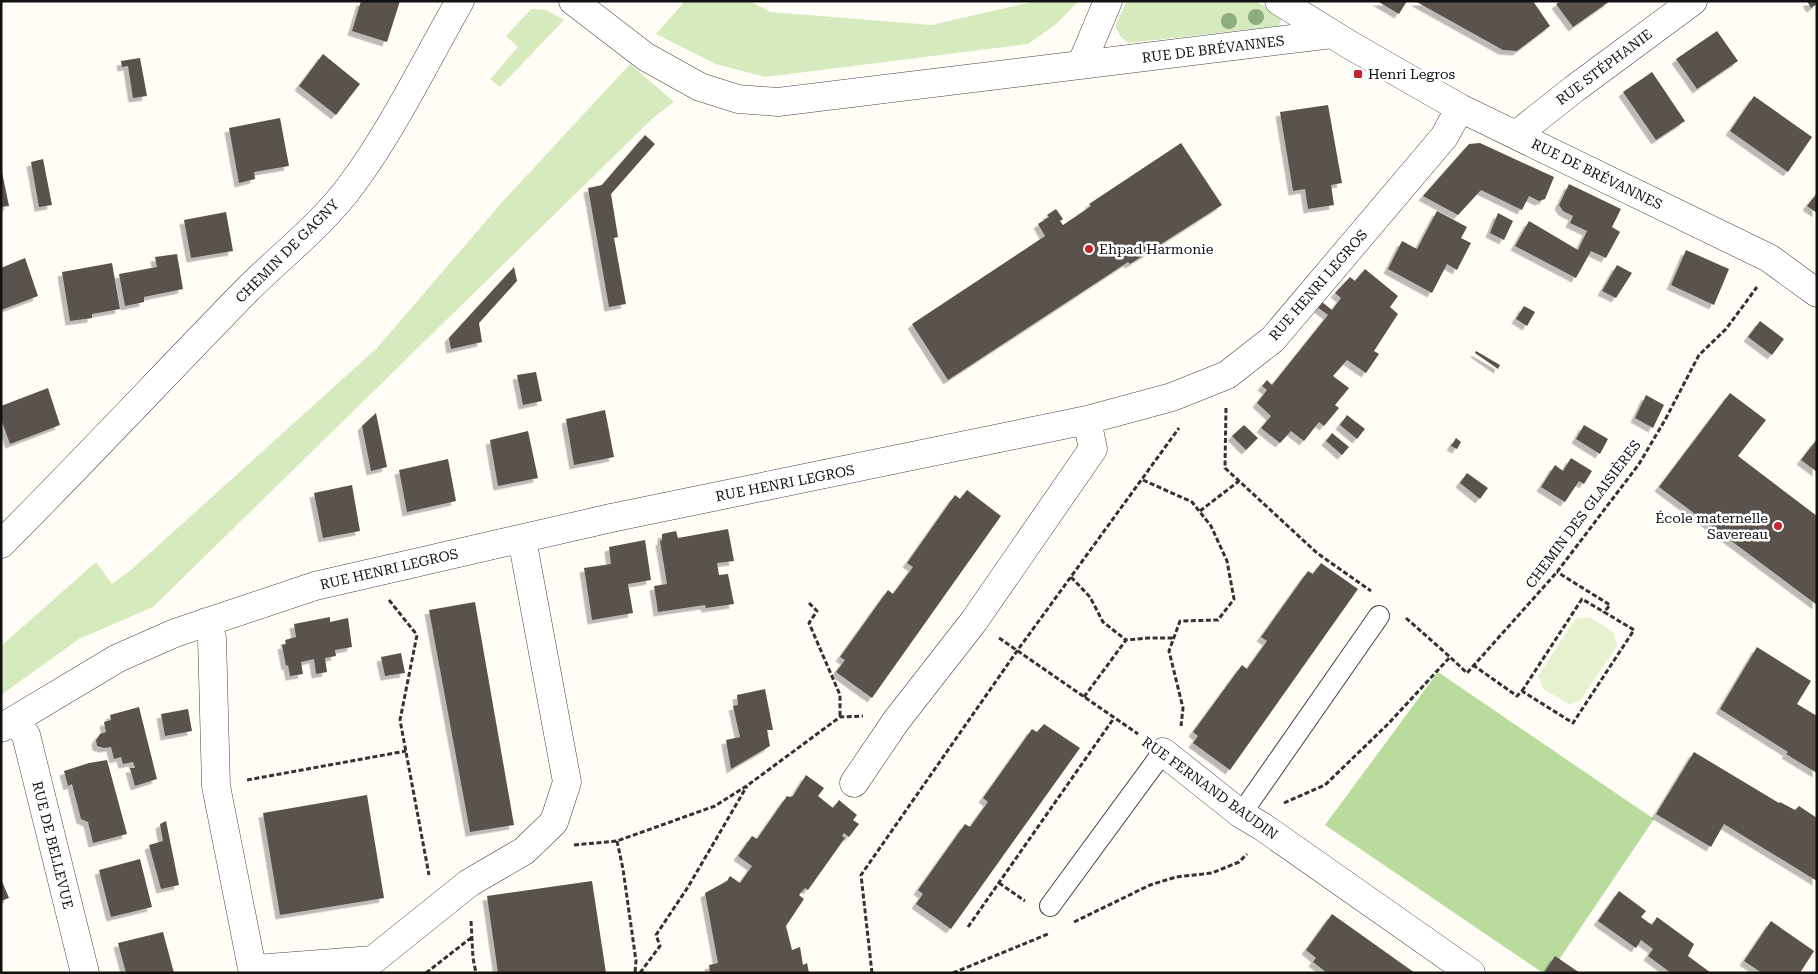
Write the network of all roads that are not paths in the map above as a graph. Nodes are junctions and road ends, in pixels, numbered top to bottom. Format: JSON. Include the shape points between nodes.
{"nodes":[{"id":1,"x":460,"y":1,"type":"edge"},
{"id":2,"x":573,"y":1,"type":"edge"},
{"id":3,"x":1108,"y":1,"type":"edge"},
{"id":4,"x":1279,"y":1,"type":"edge"},
{"id":5,"x":1693,"y":1,"type":"edge"},
{"id":6,"x":1332,"y":34,"type":"junction"},
{"id":7,"x":1081,"y":65,"type":"junction"},
{"id":8,"x":1460,"y":108,"type":"junction"},
{"id":9,"x":1516,"y":135,"type":"junction"},
{"id":10,"x":1817,"y":293,"type":"edge"},
{"id":11,"x":1087,"y":420,"type":"junction"},
{"id":12,"x":522,"y":539,"type":"junction"},
{"id":13,"x":1,"y":544,"type":"edge"},
{"id":14,"x":1379,"y":616,"type":"dead end"},
{"id":15,"x":206,"y":622,"type":"junction"},
{"id":16,"x":8,"y":724,"type":"edge"},
{"id":17,"x":1162,"y":752,"type":"joint"},
{"id":18,"x":854,"y":783,"type":"dead end"},
{"id":19,"x":1252,"y":820,"type":"junction"},
{"id":20,"x":1050,"y":906,"type":"dead end"},
{"id":21,"x":253,"y":971,"type":"edge"},
{"id":22,"x":85,"y":973,"type":"edge"},
{"id":23,"x":1471,"y":973,"type":"edge"}],
"edges":[{"from":1,"to":13,"type":"street","name":"CHEMIN DE GAGNY","via":[[378,145],[351,185]]},
{"from":2,"to":7,"type":"street","name":"RUE DE BRÉVANNES","via":[[646,56],[700,87],[738,99],[778,102]]},
{"from":3,"to":7,"type":"street"},
{"from":4,"to":6,"type":"street"},
{"from":5,"to":9,"type":"street","name":"RUE STÉPHANIE"},
{"from":6,"to":7,"type":"street","name":"RUE DE BRÉVANNES"},
{"from":6,"to":8,"type":"street","name":"RUE DE BRÉVANNES"},
{"from":8,"to":9,"type":"street","name":"RUE DE BRÉVANNES"},
{"from":8,"to":11,"type":"street","name":"RUE HENRI LEGROS","via":[[1444,137],[1273,338],[1228,375],[1172,397]]},
{"from":9,"to":10,"type":"street","name":"RUE DE BRÉVANNES","via":[[1770,258]]},
{"from":11,"to":12,"type":"street","name":"RUE HENRI LEGROS"},
{"from":11,"to":18,"type":"street","via":[[1093,449],[974,620]]},
{"from":12,"to":15,"type":"street","name":"RUE HENRI LEGROS","via":[[315,586]]},
{"from":12,"to":21,"type":"street","via":[[567,782],[554,822],[524,851],[469,883],[373,960]]},
{"from":14,"to":19,"type":"lane"},
{"from":15,"to":16,"type":"street","name":"RUE HENRI LEGROS","via":[[118,658]]},
{"from":15,"to":21,"type":"street","via":[[212,638],[216,786]]},
{"from":16,"to":22,"type":"street","name":"RUE DE BELLEVUE","via":[[26,735]]},
{"from":17,"to":19,"type":"street","name":"RUE FERNAND BAUDIN"},
{"from":17,"to":20,"type":"lane"},
{"from":19,"to":23,"type":"street","name":"RUE FERNAND BAUDIN"}]}
